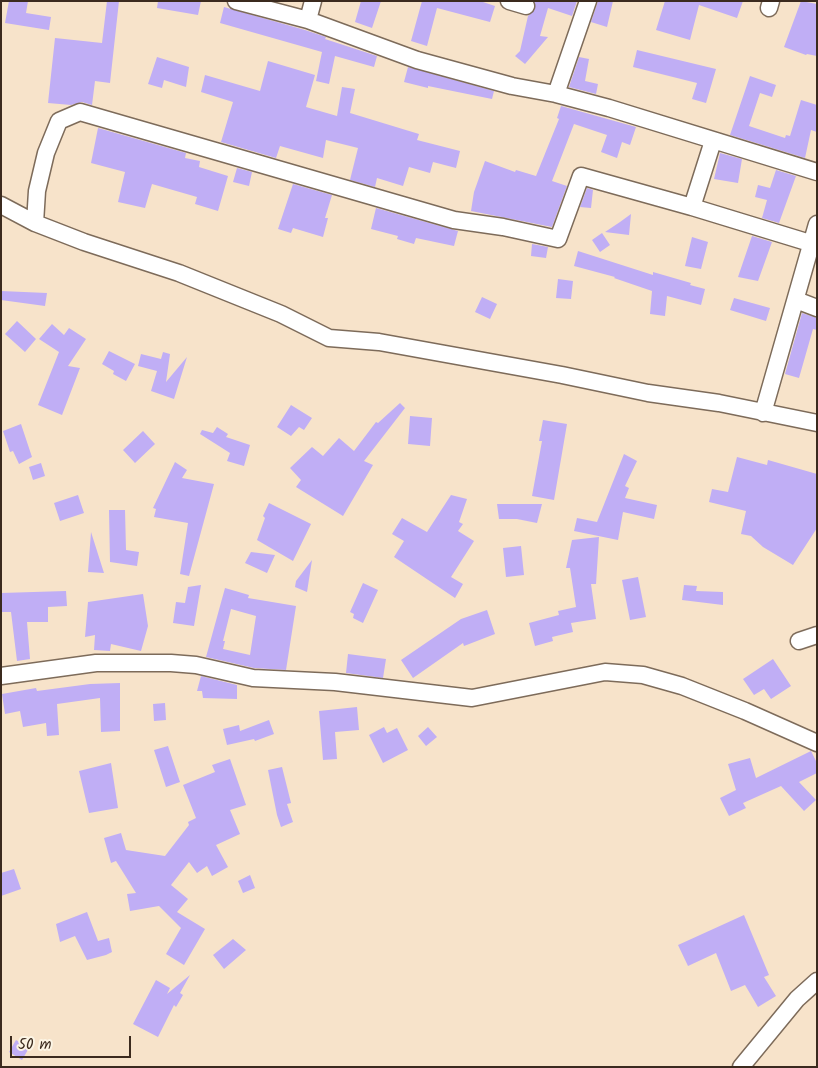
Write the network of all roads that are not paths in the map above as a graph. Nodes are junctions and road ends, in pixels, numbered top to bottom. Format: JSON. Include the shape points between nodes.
{"nodes":[{"id":1,"x":236,"y":1,"type":"edge"},
{"id":2,"x":314,"y":1,"type":"edge"},
{"id":3,"x":509,"y":1,"type":"edge"},
{"id":4,"x":588,"y":1,"type":"edge"},
{"id":5,"x":526,"y":6,"type":"dead end"},
{"id":6,"x":308,"y":20,"type":"junction"},
{"id":7,"x":556,"y":94,"type":"junction"},
{"id":8,"x":713,"y":141,"type":"junction"},
{"id":9,"x":817,"y":172,"type":"edge"},
{"id":10,"x":1,"y":204,"type":"edge"},
{"id":11,"x":692,"y":207,"type":"junction"},
{"id":12,"x":35,"y":223,"type":"junction"},
{"id":13,"x":817,"y":224,"type":"edge"},
{"id":14,"x":810,"y":243,"type":"junction"},
{"id":15,"x":796,"y":300,"type":"junction"},
{"id":16,"x":817,"y":308,"type":"edge"},
{"id":17,"x":763,"y":414,"type":"junction"},
{"id":18,"x":817,"y":423,"type":"edge"},
{"id":19,"x":817,"y":635,"type":"edge"},
{"id":20,"x":798,"y":641,"type":"dead end"},
{"id":21,"x":1,"y":676,"type":"edge"},
{"id":22,"x":817,"y":743,"type":"edge"},
{"id":23,"x":817,"y":981,"type":"edge"},
{"id":24,"x":741,"y":1067,"type":"edge"}],
"edges":[{"from":1,"to":6,"type":"street"},
{"from":2,"to":6,"type":"street"},
{"from":3,"to":5,"type":"street"},
{"from":4,"to":7,"type":"street"},
{"from":6,"to":7,"type":"street","via":[[416,60],[512,86]]},
{"from":7,"to":8,"type":"street"},
{"from":8,"to":9,"type":"street"},
{"from":8,"to":11,"type":"street"},
{"from":10,"to":12,"type":"street"},
{"from":11,"to":12,"type":"street","via":[[580,176],[558,239],[454,220],[80,112],[59,121],[46,153],[37,191]]},
{"from":11,"to":14,"type":"street"},
{"from":12,"to":17,"type":"street","via":[[179,273],[282,314],[329,338],[379,342],[719,403]]},
{"from":13,"to":14,"type":"street"},
{"from":14,"to":15,"type":"street"},
{"from":15,"to":16,"type":"street"},
{"from":15,"to":17,"type":"street"},
{"from":17,"to":18,"type":"street"},
{"from":19,"to":20,"type":"street"},
{"from":21,"to":22,"type":"street","via":[[96,663],[147,662],[196,665],[253,678],[334,682],[472,698],[605,672],[644,675],[682,686]]},
{"from":23,"to":24,"type":"street","via":[[797,999]]}]}
